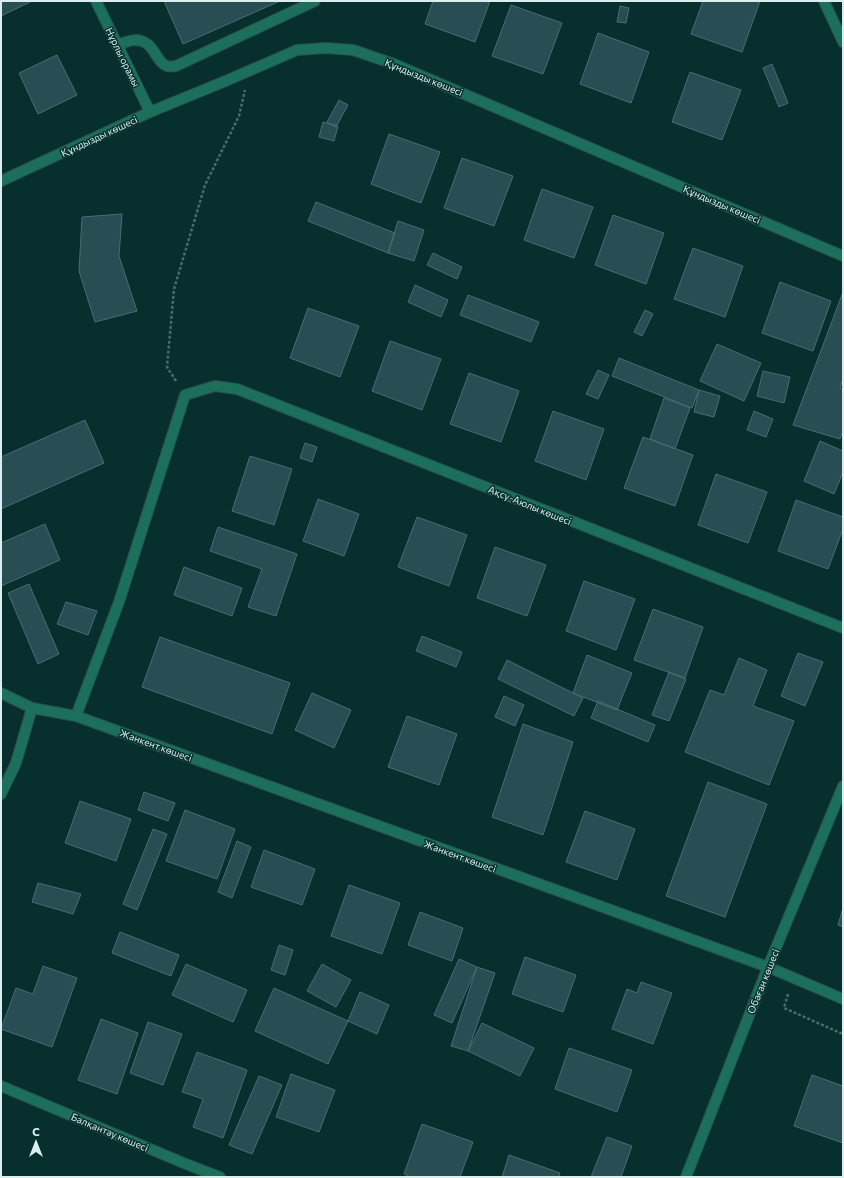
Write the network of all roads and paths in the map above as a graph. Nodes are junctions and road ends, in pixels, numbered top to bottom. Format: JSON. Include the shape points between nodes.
{"nodes":[{"id":1,"x":96,"y":1,"type":"edge"},
{"id":2,"x":315,"y":1,"type":"edge"},
{"id":3,"x":824,"y":1,"type":"edge"},
{"id":4,"x":843,"y":42,"type":"edge"},
{"id":5,"x":117,"y":45,"type":"junction"},
{"id":6,"x":249,"y":71,"type":"junction"},
{"id":7,"x":150,"y":112,"type":"junction"},
{"id":8,"x":1,"y":181,"type":"edge"},
{"id":9,"x":843,"y":256,"type":"edge"},
{"id":10,"x":185,"y":395,"type":"junction"},
{"id":11,"x":843,"y":628,"type":"edge"},
{"id":12,"x":1,"y":693,"type":"edge"},
{"id":13,"x":32,"y":708,"type":"junction"},
{"id":14,"x":76,"y":716,"type":"junction"},
{"id":15,"x":843,"y":786,"type":"edge"},
{"id":16,"x":1,"y":794,"type":"edge"},
{"id":17,"x":768,"y":967,"type":"junction"},
{"id":18,"x":793,"y":978,"type":"junction"},
{"id":19,"x":843,"y":999,"type":"edge"},
{"id":20,"x":843,"y":1034,"type":"edge"},
{"id":21,"x":1,"y":1086,"type":"edge"},
{"id":22,"x":220,"y":1177,"type":"edge"},
{"id":23,"x":686,"y":1177,"type":"edge"}],
"edges":[{"from":1,"to":5,"type":"street","name":"Нұрлы орамы"},
{"from":2,"to":5,"type":"street","via":[[176,66],[162,63],[151,47],[143,41],[134,40]]},
{"from":3,"to":4,"type":"street"},
{"from":5,"to":7,"type":"street","name":"Нұрлы орамы"},
{"from":6,"to":7,"type":"street","name":"Құндызды көшесі"},
{"from":6,"to":9,"type":"street","name":"Құндызды көшесі","via":[[297,50],[353,50],[394,64]]},
{"from":6,"to":10,"type":"path","via":[[239,116],[205,185],[174,289],[167,367]]},
{"from":7,"to":8,"type":"street","name":"Құндызды көшесі"},
{"from":10,"to":11,"type":"street","name":"Ақсу-Аюлы көшесі","via":[[215,386],[237,389]]},
{"from":10,"to":14,"type":"street","via":[[119,602]]},
{"from":12,"to":13,"type":"street","name":"Жанкент көшесі"},
{"from":13,"to":14,"type":"street","name":"Жанкент көшесі"},
{"from":13,"to":16,"type":"street","via":[[16,763]]},
{"from":14,"to":17,"type":"street","name":"Жанкент көшесі"},
{"from":15,"to":17,"type":"street","name":"Обаған көшесі"},
{"from":17,"to":18,"type":"street","name":"Жанкент көшесі"},
{"from":17,"to":23,"type":"street","name":"Обаған көшесі"},
{"from":18,"to":19,"type":"street","name":"Жанкент көшесі"},
{"from":18,"to":20,"type":"path","via":[[784,1008]]},
{"from":21,"to":22,"type":"street","name":"Балқантау көшесі"}]}
